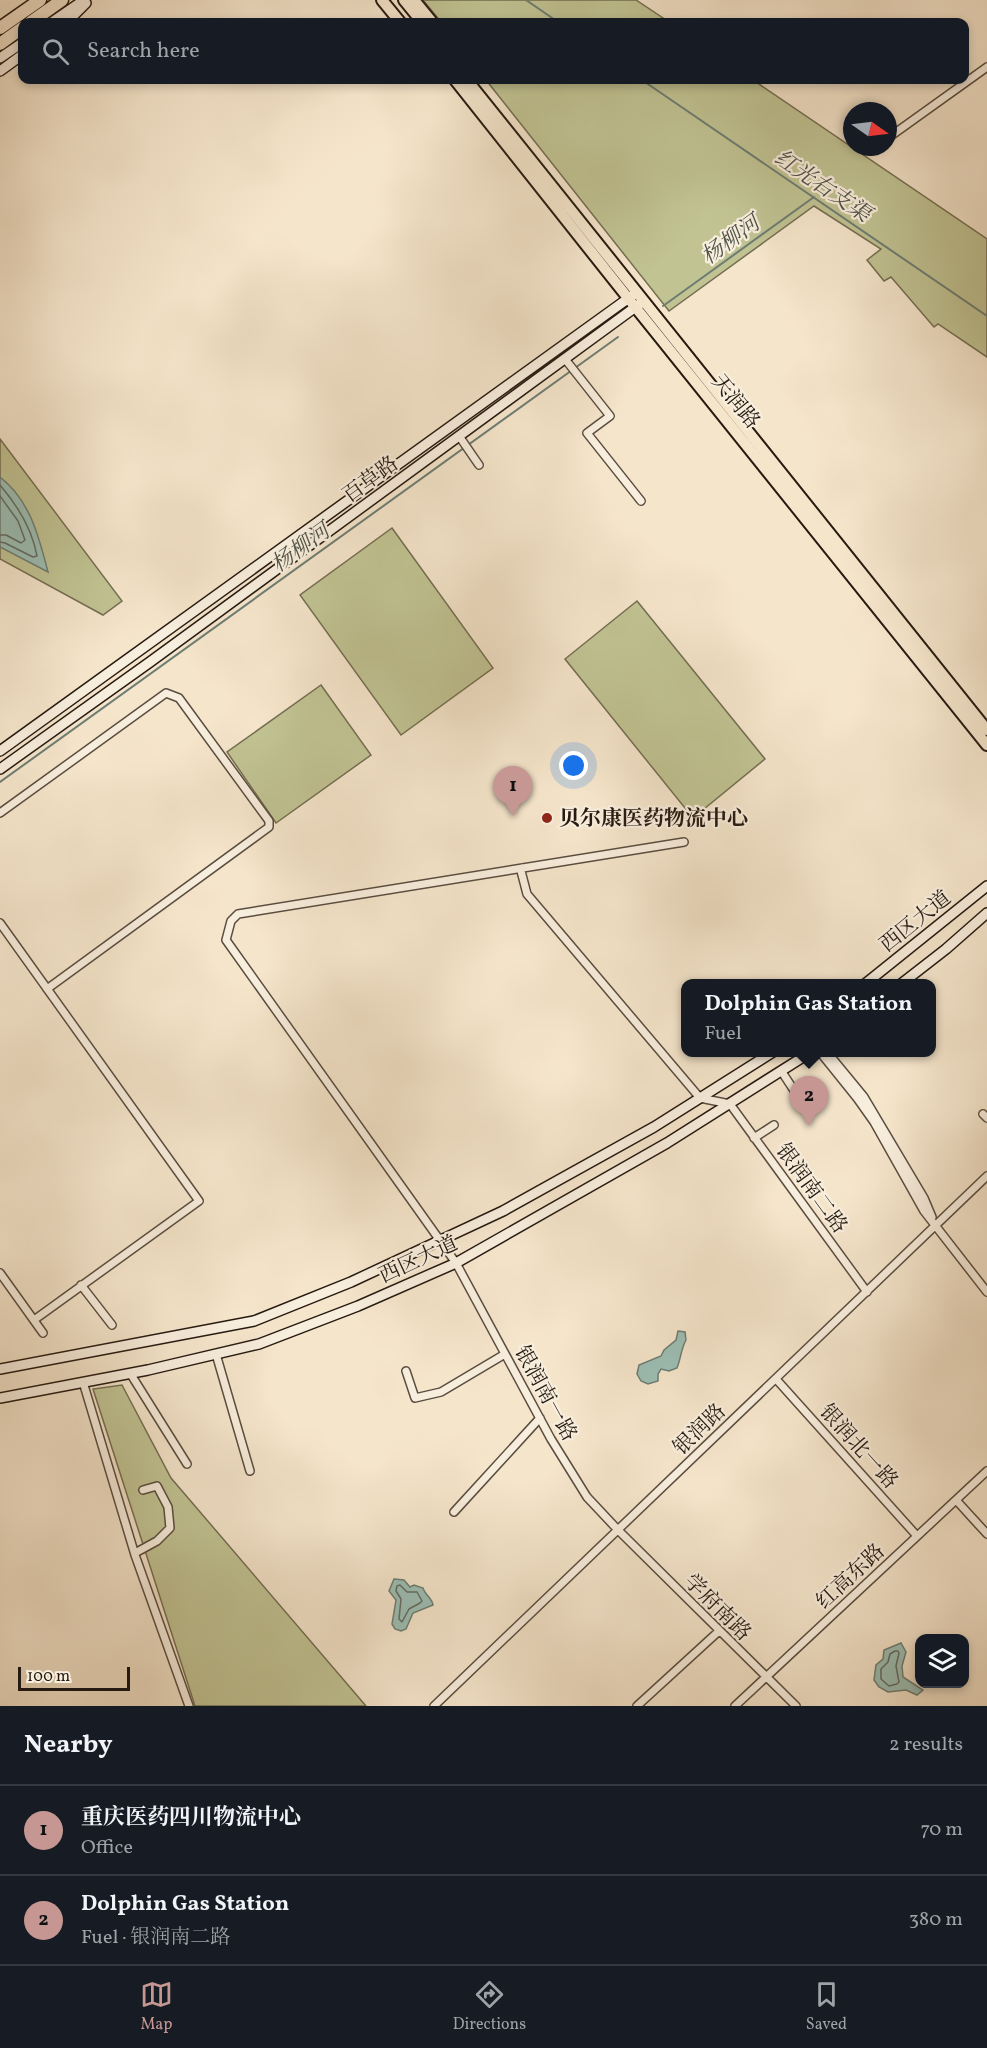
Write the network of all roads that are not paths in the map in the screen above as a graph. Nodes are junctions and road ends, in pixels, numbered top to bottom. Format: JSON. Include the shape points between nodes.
{"nodes":[{"id":1,"x":40,"y":0,"type":"edge"},
{"id":2,"x":62,"y":0,"type":"edge"},
{"id":3,"x":86,"y":0,"type":"edge"},
{"id":4,"x":392,"y":0,"type":"edge"},
{"id":5,"x":414,"y":0,"type":"edge"},
{"id":6,"x":37,"y":18,"type":"edge"},
{"id":7,"x":58,"y":18,"type":"edge"},
{"id":8,"x":70,"y":18,"type":"edge"},
{"id":9,"x":399,"y":18,"type":"edge"},
{"id":10,"x":406,"y":18,"type":"edge"},
{"id":11,"x":417,"y":18,"type":"edge"},
{"id":12,"x":429,"y":18,"type":"edge"},
{"id":13,"x":0,"y":28,"type":"edge"},
{"id":14,"x":18,"y":31,"type":"edge"},
{"id":15,"x":0,"y":44,"type":"edge"},
{"id":16,"x":18,"y":45,"type":"edge"},
{"id":17,"x":0,"y":58,"type":"edge"},
{"id":18,"x":18,"y":58,"type":"edge"},
{"id":19,"x":987,"y":67,"type":"edge"},
{"id":20,"x":0,"y":71,"type":"edge"},
{"id":21,"x":969,"y":80,"type":"edge"},
{"id":22,"x":452,"y":84,"type":"edge"},
{"id":23,"x":458,"y":84,"type":"edge"},
{"id":24,"x":470,"y":84,"type":"edge"},
{"id":25,"x":475,"y":84,"type":"edge"},
{"id":26,"x":963,"y":84,"type":"edge"},
{"id":27,"x":486,"y":103,"type":"junction"},
{"id":28,"x":474,"y":104,"type":"junction"},
{"id":29,"x":897,"y":132,"type":"edge"},
{"id":30,"x":628,"y":298,"type":"junction"},
{"id":31,"x":639,"y":300,"type":"junction"},
{"id":32,"x":571,"y":366,"type":"junction"},
{"id":33,"x":464,"y":443,"type":"junction"},
{"id":34,"x":479,"y":465,"type":"dead end"},
{"id":35,"x":641,"y":501,"type":"dead end"},
{"id":36,"x":987,"y":730,"type":"edge"},
{"id":37,"x":987,"y":745,"type":"edge"},
{"id":38,"x":0,"y":751,"type":"edge"},
{"id":39,"x":0,"y":769,"type":"edge"},
{"id":40,"x":0,"y":813,"type":"edge"},
{"id":41,"x":684,"y":842,"type":"dead end"},
{"id":42,"x":522,"y":868,"type":"junction"},
{"id":43,"x":987,"y":886,"type":"edge"},
{"id":44,"x":987,"y":913,"type":"edge"},
{"id":45,"x":0,"y":923,"type":"edge"},
{"id":46,"x":871,"y":979,"type":"edge"},
{"id":47,"x":907,"y":979,"type":"edge"},
{"id":48,"x":47,"y":989,"type":"junction"},
{"id":49,"x":767,"y":1057,"type":"edge"},
{"id":50,"x":805,"y":1057,"type":"edge"},
{"id":51,"x":823,"y":1057,"type":"edge"},
{"id":52,"x":830,"y":1057,"type":"edge"},
{"id":53,"x":782,"y":1071,"type":"junction"},
{"id":54,"x":797,"y":1095,"type":"dead end"},
{"id":55,"x":700,"y":1098,"type":"junction"},
{"id":56,"x":730,"y":1104,"type":"junction"},
{"id":57,"x":774,"y":1125,"type":"dead end"},
{"id":58,"x":754,"y":1138,"type":"junction"},
{"id":59,"x":987,"y":1176,"type":"edge"},
{"id":60,"x":935,"y":1225,"type":"junction"},
{"id":61,"x":441,"y":1241,"type":"junction"},
{"id":62,"x":456,"y":1263,"type":"junction"},
{"id":63,"x":0,"y":1273,"type":"edge"},
{"id":64,"x":81,"y":1285,"type":"junction"},
{"id":65,"x":867,"y":1292,"type":"junction"},
{"id":66,"x":987,"y":1292,"type":"edge"},
{"id":67,"x":34,"y":1320,"type":"junction"},
{"id":68,"x":112,"y":1325,"type":"dead end"},
{"id":69,"x":43,"y":1333,"type":"dead end"},
{"id":70,"x":216,"y":1354,"type":"junction"},
{"id":71,"x":505,"y":1354,"type":"junction"},
{"id":72,"x":0,"y":1369,"type":"edge"},
{"id":73,"x":406,"y":1371,"type":"dead end"},
{"id":74,"x":130,"y":1373,"type":"junction"},
{"id":75,"x":776,"y":1379,"type":"junction"},
{"id":76,"x":83,"y":1382,"type":"junction"},
{"id":77,"x":0,"y":1398,"type":"edge"},
{"id":78,"x":540,"y":1418,"type":"junction"},
{"id":79,"x":187,"y":1464,"type":"dead end"},
{"id":80,"x":250,"y":1471,"type":"dead end"},
{"id":81,"x":987,"y":1472,"type":"edge"},
{"id":82,"x":143,"y":1490,"type":"dead end"},
{"id":83,"x":956,"y":1500,"type":"junction"},
{"id":84,"x":454,"y":1512,"type":"dead end"},
{"id":85,"x":618,"y":1530,"type":"junction"},
{"id":86,"x":987,"y":1534,"type":"edge"},
{"id":87,"x":917,"y":1536,"type":"junction"},
{"id":88,"x":135,"y":1553,"type":"junction"},
{"id":89,"x":719,"y":1631,"type":"junction"},
{"id":90,"x":765,"y":1677,"type":"junction"},
{"id":91,"x":433,"y":1703,"type":"edge"},
{"id":92,"x":189,"y":1706,"type":"edge"},
{"id":93,"x":637,"y":1706,"type":"edge"},
{"id":94,"x":735,"y":1706,"type":"edge"},
{"id":95,"x":796,"y":1706,"type":"edge"}],
"edges":[{"from":1,"to":13,"type":"highway"},
{"from":2,"to":6,"type":"highway"},
{"from":3,"to":7,"type":"main road"},
{"from":3,"to":8,"type":"main road"},
{"from":4,"to":9,"type":"main road"},
{"from":4,"to":10,"type":"main road"},
{"from":4,"to":11,"type":"main road"},
{"from":5,"to":12,"type":"main road"},
{"from":14,"to":15,"type":"highway"},
{"from":16,"to":17,"type":"main road"},
{"from":18,"to":20,"type":"main road"},
{"from":19,"to":21,"type":"street"},
{"from":22,"to":28,"type":"main road"},
{"from":23,"to":28,"type":"main road","name":"天润路"},
{"from":24,"to":27,"type":"main road","name":"天润路"},
{"from":25,"to":27,"type":"main road"},
{"from":26,"to":29,"type":"street"},
{"from":27,"to":31,"type":"main road","name":"天润路"},
{"from":28,"to":30,"type":"main road","name":"天润路"},
{"from":30,"to":31,"type":"main road","name":"天润路"},
{"from":30,"to":38,"type":"main road","name":"百草路"},
{"from":31,"to":32,"type":"main road","name":"百草路"},
{"from":31,"to":36,"type":"main road","name":"天润路"},
{"from":31,"to":37,"type":"main road","name":"天润路"},
{"from":32,"to":33,"type":"main road","name":"百草路"},
{"from":32,"to":35,"type":"street","via":[[610,416],[587,433]]},
{"from":33,"to":34,"type":"street"},
{"from":33,"to":39,"type":"main road","name":"百草路"},
{"from":40,"to":48,"type":"street","via":[[166,693],[179,698],[269,821],[269,827]]},
{"from":41,"to":42,"type":"street"},
{"from":42,"to":55,"type":"street","via":[[527,894]]},
{"from":42,"to":61,"type":"street","name":"银润南一路","via":[[238,914],[231,921],[226,940]]},
{"from":43,"to":46,"type":"main road","name":"西区大道"},
{"from":44,"to":47,"type":"main road","name":"西区大道"},
{"from":45,"to":48,"type":"street"},
{"from":48,"to":64,"type":"street","via":[[199,1201]]},
{"from":49,"to":55,"type":"main road","name":"西区大道"},
{"from":50,"to":53,"type":"main road","name":"西区大道"},
{"from":51,"to":60,"type":"street","via":[[874,1122]]},
{"from":52,"to":60,"type":"street","via":[[874,1113],[924,1198]]},
{"from":53,"to":54,"type":"street"},
{"from":53,"to":56,"type":"main road","name":"西区大道"},
{"from":55,"to":56,"type":"street"},
{"from":55,"to":61,"type":"main road","name":"西区大道","via":[[503,1211]]},
{"from":56,"to":58,"type":"street","name":"银润南二路"},
{"from":56,"to":62,"type":"main road","name":"西区大道"},
{"from":57,"to":58,"type":"street"},
{"from":58,"to":65,"type":"street","name":"银润南二路"},
{"from":59,"to":60,"type":"street","name":"银润路"},
{"from":60,"to":65,"type":"street","name":"银润路"},
{"from":60,"to":66,"type":"street"},
{"from":61,"to":62,"type":"street","name":"银润南一路"},
{"from":61,"to":72,"type":"main road","name":"西区大道","via":[[254,1321]]},
{"from":62,"to":70,"type":"main road","name":"西区大道","via":[[259,1344]]},
{"from":62,"to":71,"type":"street","name":"银润南一路"},
{"from":63,"to":67,"type":"street"},
{"from":64,"to":67,"type":"street"},
{"from":64,"to":68,"type":"street"},
{"from":65,"to":75,"type":"street","name":"银润路"},
{"from":67,"to":69,"type":"street"},
{"from":70,"to":74,"type":"main road","name":"西区大道"},
{"from":70,"to":80,"type":"street"},
{"from":71,"to":73,"type":"street","via":[[441,1392],[415,1398]]},
{"from":71,"to":78,"type":"street","name":"银润南一路"},
{"from":74,"to":76,"type":"main road","name":"西区大道"},
{"from":74,"to":79,"type":"street"},
{"from":75,"to":85,"type":"street","name":"银润路"},
{"from":75,"to":87,"type":"street","name":"银润北一路"},
{"from":76,"to":77,"type":"main road","name":"西区大道"},
{"from":76,"to":88,"type":"street"},
{"from":78,"to":84,"type":"street"},
{"from":78,"to":85,"type":"street","name":"银润南一路","via":[[587,1497]]},
{"from":81,"to":83,"type":"street","name":"红高东路"},
{"from":82,"to":88,"type":"street","via":[[157,1486],[168,1507],[170,1528],[157,1541]]},
{"from":83,"to":86,"type":"street"},
{"from":83,"to":87,"type":"street","name":"红高东路"},
{"from":85,"to":89,"type":"street","name":"学府南路"},
{"from":85,"to":91,"type":"street","name":"银润路"},
{"from":87,"to":90,"type":"street","name":"红高东路"},
{"from":88,"to":92,"type":"street"},
{"from":89,"to":90,"type":"street","name":"学府南路"},
{"from":89,"to":93,"type":"street"},
{"from":90,"to":94,"type":"street","name":"红高东路"},
{"from":90,"to":95,"type":"street","name":"学府南路"}]}
